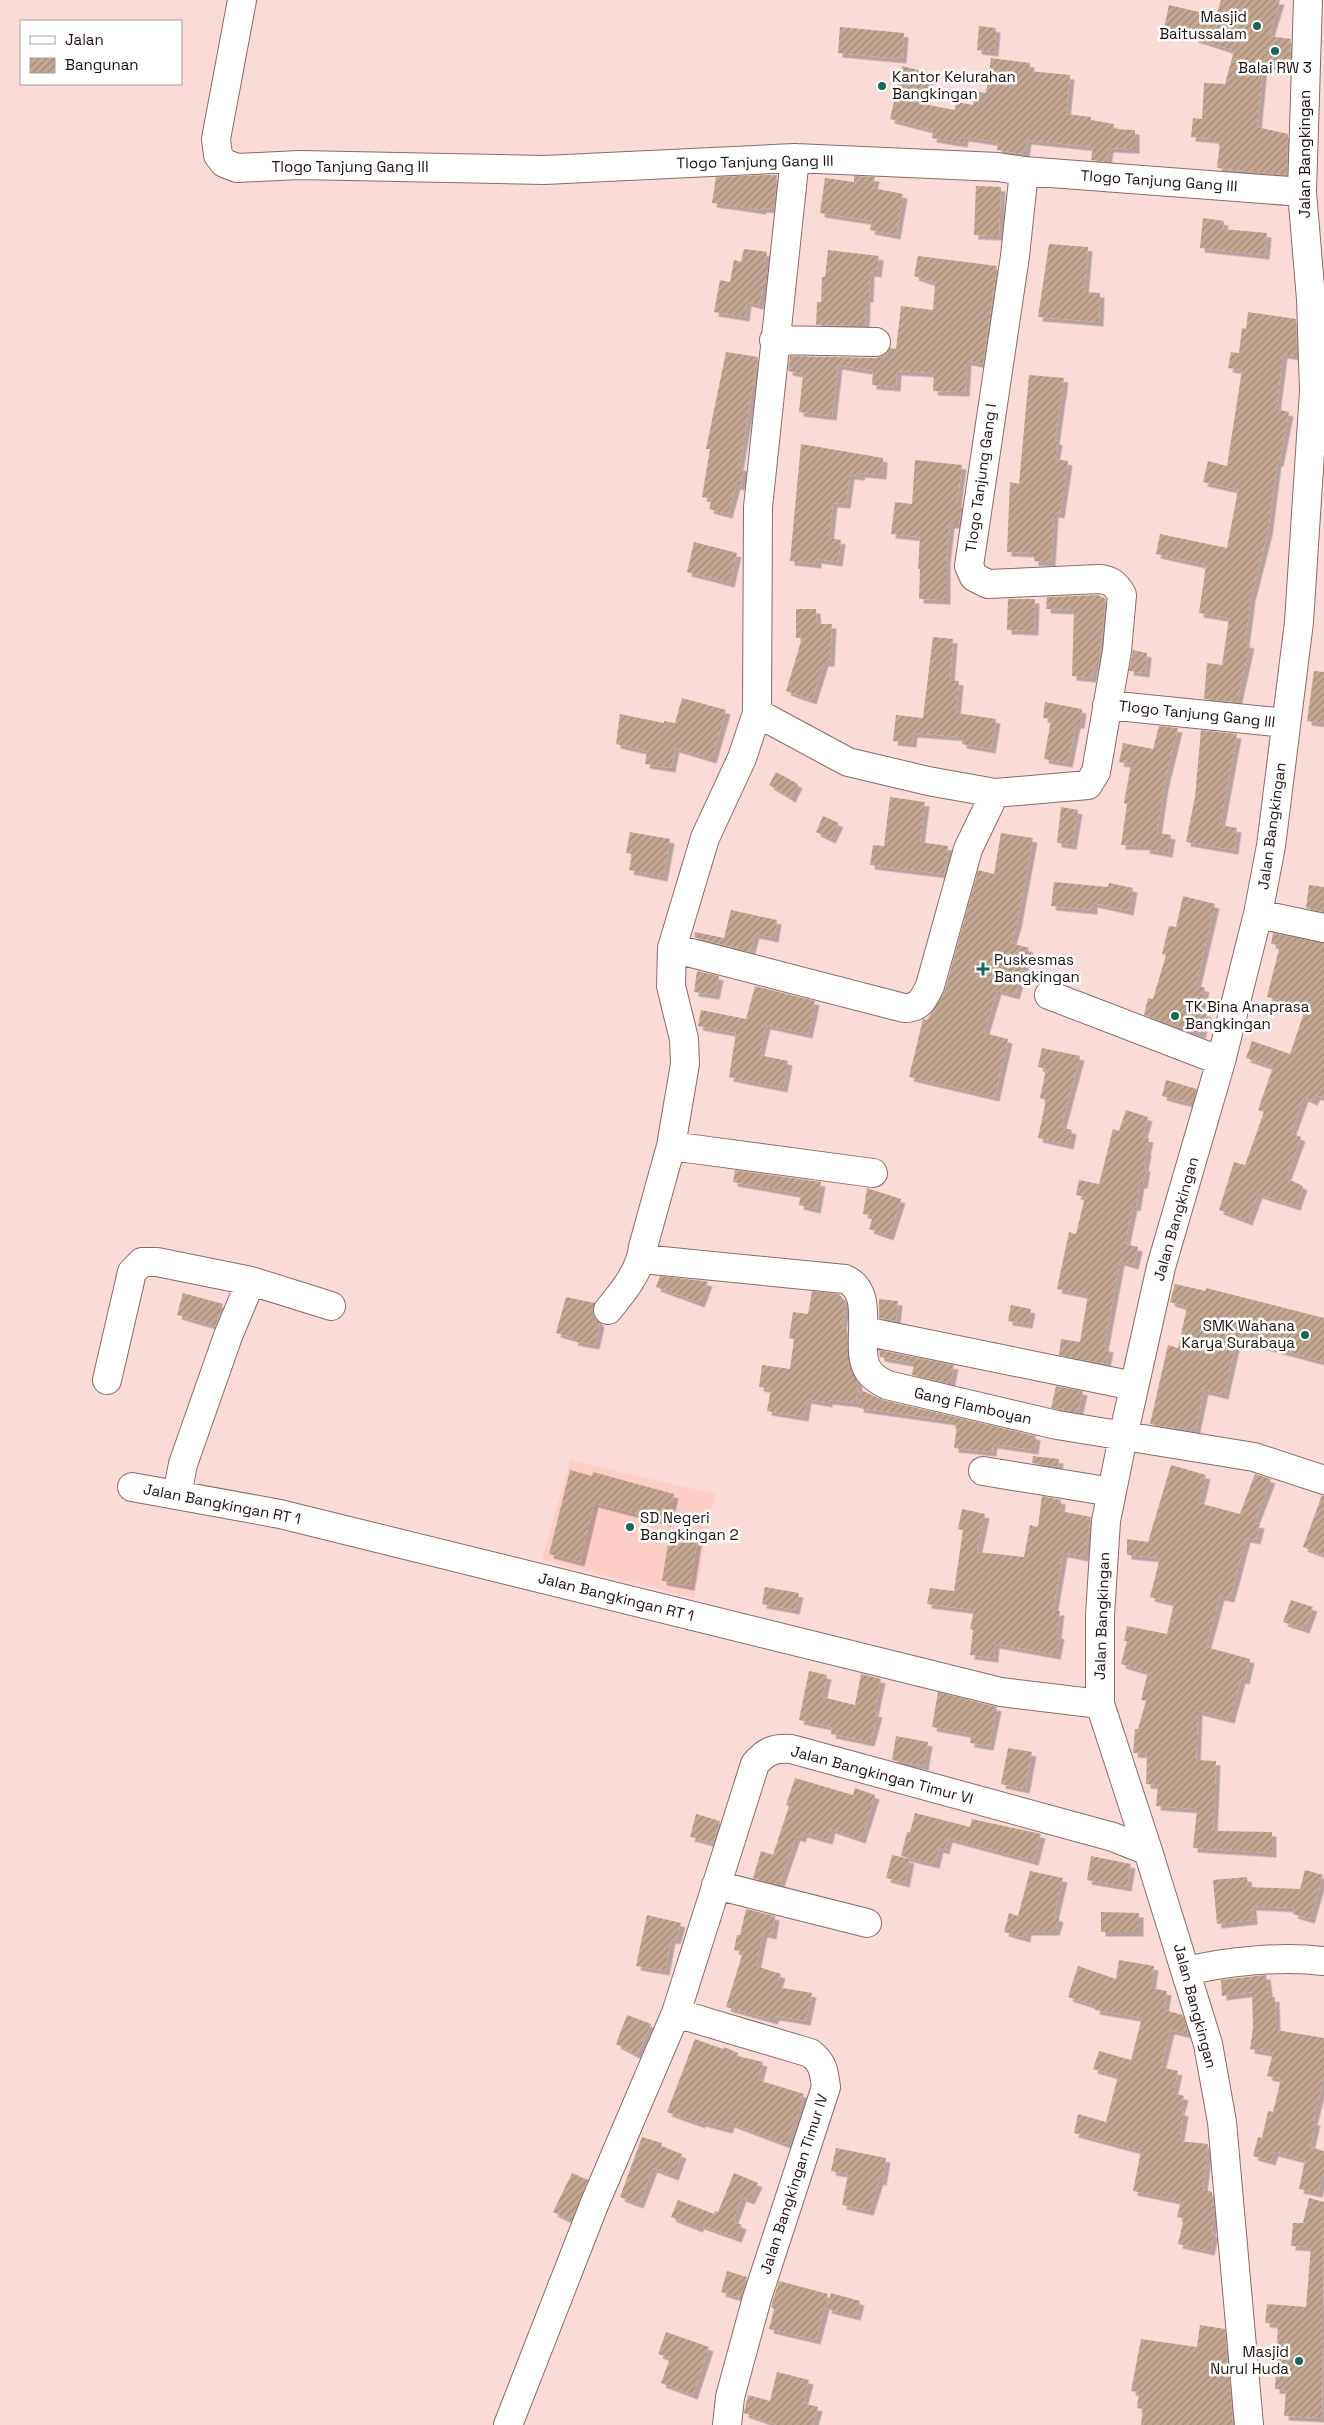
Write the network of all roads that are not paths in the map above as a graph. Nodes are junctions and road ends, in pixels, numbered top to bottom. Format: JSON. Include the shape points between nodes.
{"nodes":[{"id":1,"x":242,"y":0,"type":"edge"},
{"id":2,"x":1308,"y":0,"type":"edge"},
{"id":3,"x":795,"y":158,"type":"junction"},
{"id":4,"x":1024,"y":171,"type":"junction"},
{"id":5,"x":1302,"y":192,"type":"junction"},
{"id":6,"x":774,"y":340,"type":"junction"},
{"id":7,"x":876,"y":342,"type":"dead end"},
{"id":8,"x":1315,"y":528,"type":"edge"},
{"id":9,"x":1107,"y":705,"type":"junction"},
{"id":10,"x":757,"y":713,"type":"junction"},
{"id":11,"x":1286,"y":723,"type":"junction"},
{"id":12,"x":995,"y":793,"type":"junction"},
{"id":13,"x":1258,"y":914,"type":"junction"},
{"id":14,"x":1324,"y":928,"type":"edge"},
{"id":15,"x":672,"y":948,"type":"junction"},
{"id":16,"x":1049,"y":995,"type":"dead end"},
{"id":17,"x":1221,"y":1061,"type":"junction"},
{"id":18,"x":671,"y":1146,"type":"junction"},
{"id":19,"x":873,"y":1173,"type":"dead end"},
{"id":20,"x":642,"y":1259,"type":"junction"},
{"id":21,"x":251,"y":1281,"type":"junction"},
{"id":22,"x":331,"y":1306,"type":"dead end"},
{"id":23,"x":608,"y":1310,"type":"dead end"},
{"id":24,"x":864,"y":1332,"type":"junction"},
{"id":25,"x":106,"y":1380,"type":"dead end"},
{"id":26,"x":1134,"y":1386,"type":"junction"},
{"id":27,"x":1123,"y":1437,"type":"junction"},
{"id":28,"x":983,"y":1471,"type":"dead end"},
{"id":29,"x":1324,"y":1480,"type":"edge"},
{"id":30,"x":132,"y":1487,"type":"dead end"},
{"id":31,"x":1112,"y":1492,"type":"junction"},
{"id":32,"x":177,"y":1495,"type":"junction"},
{"id":33,"x":1100,"y":1704,"type":"junction"},
{"id":34,"x":1148,"y":1851,"type":"junction"},
{"id":35,"x":716,"y":1885,"type":"junction"},
{"id":36,"x":867,"y":1923,"type":"dead end"},
{"id":37,"x":1324,"y":1961,"type":"edge"},
{"id":38,"x":1186,"y":1971,"type":"junction"},
{"id":39,"x":676,"y":2013,"type":"junction"},
{"id":40,"x":508,"y":2425,"type":"edge"},
{"id":41,"x":727,"y":2425,"type":"edge"},
{"id":42,"x":1249,"y":2425,"type":"edge"}],
"edges":[{"from":1,"to":3,"type":"street","name":"Tlogo Tanjung Gang III","via":[[216,139],[218,155],[224,163],[237,168],[299,165],[544,170]]},
{"from":2,"to":5,"type":"street","name":"Jalan Bangkingan"},
{"from":3,"to":4,"type":"street","name":"Tlogo Tanjung Gang III","via":[[998,167]]},
{"from":3,"to":6,"type":"street"},
{"from":4,"to":5,"type":"street","name":"Tlogo Tanjung Gang III"},
{"from":4,"to":9,"type":"street","name":"Tlogo Tanjung Gang I","via":[[1015,256],[969,566],[974,577],[988,584],[1098,579],[1113,582],[1122,594],[1117,651]]},
{"from":5,"to":8,"type":"street","name":"Jalan Bangkingan","via":[[1311,299]]},
{"from":6,"to":7,"type":"street"},
{"from":6,"to":10,"type":"street","via":[[758,507]]},
{"from":8,"to":11,"type":"street","name":"Jalan Bangkingan"},
{"from":9,"to":11,"type":"street","name":"Tlogo Tanjung Gang III"},
{"from":9,"to":12,"type":"street","via":[[1096,772],[1088,784]]},
{"from":10,"to":12,"type":"street","via":[[848,762]]},
{"from":10,"to":15,"type":"street","via":[[742,758],[706,838]]},
{"from":11,"to":13,"type":"street","name":"Jalan Bangkingan","via":[[1271,846]]},
{"from":12,"to":15,"type":"street","via":[[968,849],[930,986],[922,1003],[914,1008]]},
{"from":13,"to":14,"type":"street"},
{"from":13,"to":17,"type":"street","name":"Jalan Bangkingan"},
{"from":15,"to":18,"type":"street","via":[[671,986],[684,1038],[685,1064]]},
{"from":16,"to":17,"type":"street"},
{"from":17,"to":26,"type":"street","name":"Jalan Bangkingan","via":[[1161,1267]]},
{"from":18,"to":19,"type":"street"},
{"from":18,"to":20,"type":"street"},
{"from":20,"to":23,"type":"street"},
{"from":20,"to":24,"type":"street","name":"Gang Flamboyan","via":[[845,1279],[854,1282],[859,1292]]},
{"from":21,"to":22,"type":"street"},
{"from":21,"to":25,"type":"street","via":[[158,1262],[142,1262],[132,1272]]},
{"from":21,"to":32,"type":"street","via":[[183,1464]]},
{"from":24,"to":26,"type":"street"},
{"from":24,"to":27,"type":"street","name":"Gang Flamboyan","via":[[863,1359],[870,1374],[886,1385]]},
{"from":26,"to":27,"type":"street","name":"Jalan Bangkingan"},
{"from":27,"to":29,"type":"street","name":"Gang Flamboyan","via":[[1254,1457]]},
{"from":27,"to":31,"type":"street","name":"Jalan Bangkingan"},
{"from":28,"to":31,"type":"street"},
{"from":30,"to":32,"type":"street","name":"Jalan Bangkingan RT 1"},
{"from":31,"to":33,"type":"street","name":"Jalan Bangkingan","via":[[1106,1521],[1101,1606]]},
{"from":32,"to":33,"type":"street","name":"Jalan Bangkingan RT 1","via":[[280,1514],[1001,1692]]},
{"from":33,"to":34,"type":"street","name":"Jalan Bangkingan"},
{"from":34,"to":35,"type":"street","name":"Jalan Bangkingan Timur VI","via":[[1113,1837],[777,1748],[764,1753],[756,1764]]},
{"from":34,"to":38,"type":"street","name":"Jalan Bangkingan"},
{"from":35,"to":36,"type":"street"},
{"from":35,"to":39,"type":"street","name":"Jalan Bangkingan Timur VI"},
{"from":37,"to":38,"type":"street","via":[[1216,1964]]},
{"from":38,"to":42,"type":"street","name":"Jalan Bangkingan","via":[[1208,2044],[1222,2122]]},
{"from":39,"to":40,"type":"street","name":"Jalan Bangkingan Timur VI","via":[[594,2205]]},
{"from":39,"to":41,"type":"street","name":"Jalan Bangkingan Timur IV","via":[[810,2053],[823,2067],[826,2087],[757,2298],[730,2397]]}]}
